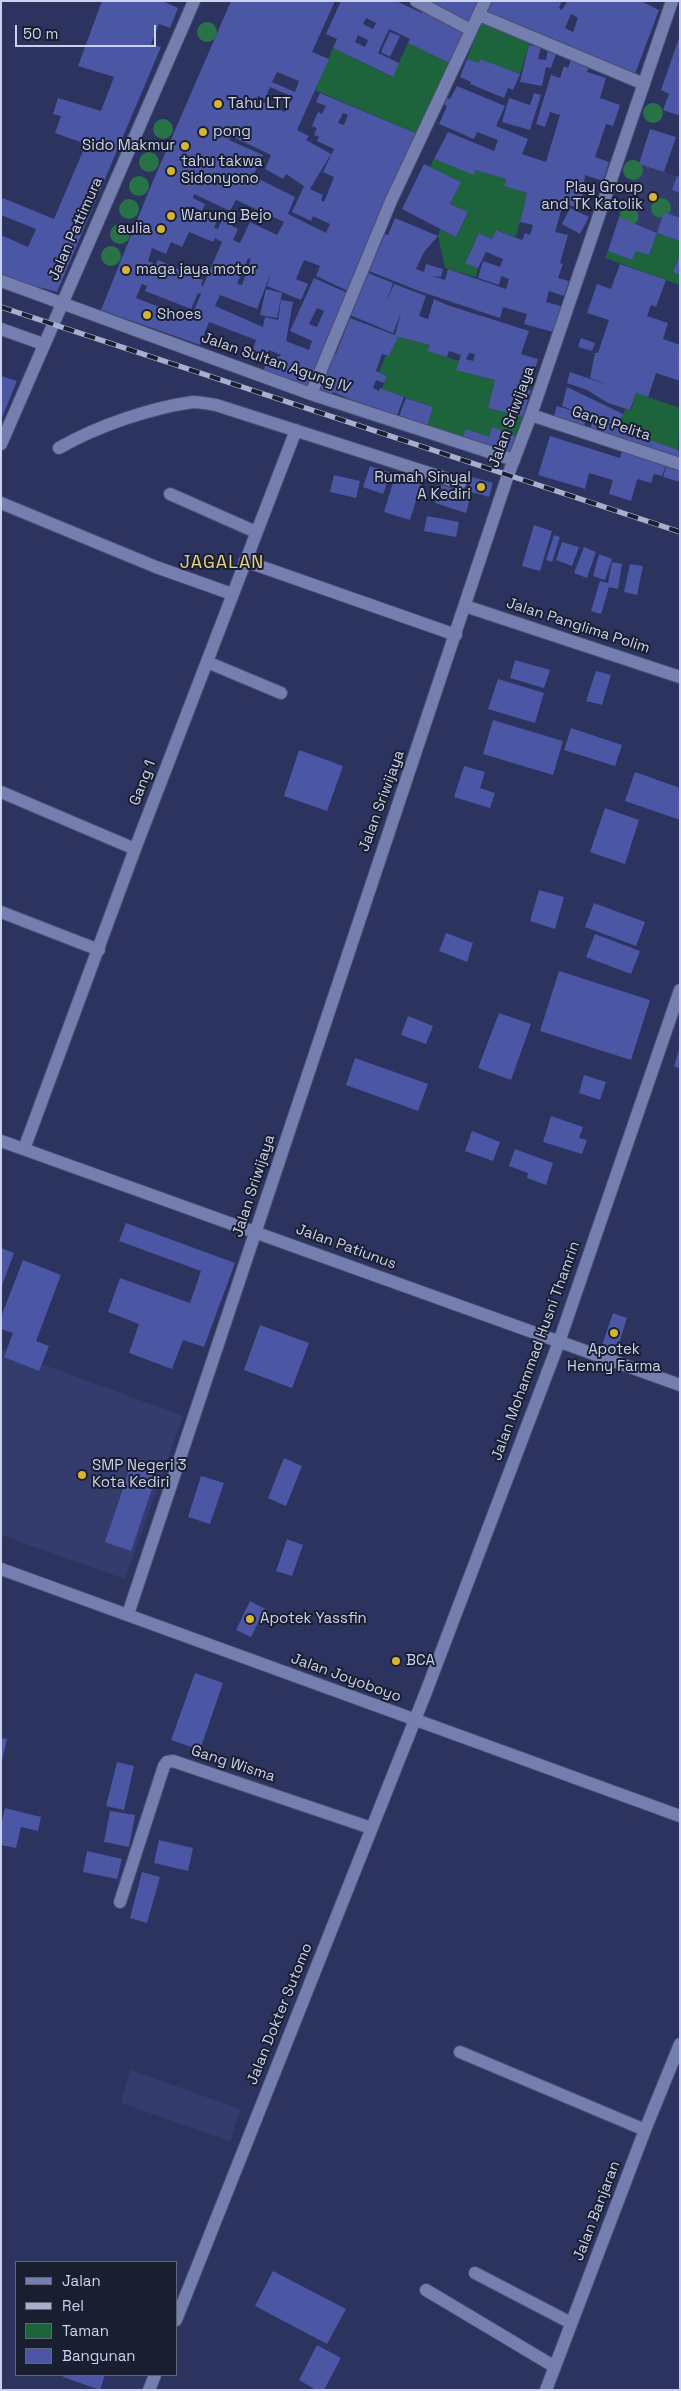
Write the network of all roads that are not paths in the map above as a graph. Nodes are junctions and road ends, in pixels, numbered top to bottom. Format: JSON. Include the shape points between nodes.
{"nodes":[{"id":1,"x":194,"y":1,"type":"edge"},
{"id":2,"x":416,"y":1,"type":"edge"},
{"id":3,"x":485,"y":1,"type":"edge"},
{"id":4,"x":672,"y":1,"type":"edge"},
{"id":5,"x":479,"y":15,"type":"junction"},
{"id":6,"x":472,"y":30,"type":"junction"},
{"id":7,"x":644,"y":84,"type":"junction"},
{"id":8,"x":1,"y":281,"type":"edge"},
{"id":9,"x":61,"y":303,"type":"junction"},
{"id":10,"x":1,"y":329,"type":"edge"},
{"id":11,"x":43,"y":344,"type":"junction"},
{"id":12,"x":311,"y":394,"type":"junction"},
{"id":13,"x":531,"y":415,"type":"junction"},
{"id":14,"x":296,"y":430,"type":"junction"},
{"id":15,"x":1,"y":444,"type":"edge"},
{"id":16,"x":59,"y":448,"type":"dead end"},
{"id":17,"x":514,"y":460,"type":"junction"},
{"id":18,"x":680,"y":464,"type":"edge"},
{"id":19,"x":460,"y":483,"type":"dead end"},
{"id":20,"x":170,"y":494,"type":"dead end"},
{"id":21,"x":1,"y":503,"type":"edge"},
{"id":22,"x":256,"y":532,"type":"junction"},
{"id":23,"x":245,"y":561,"type":"junction"},
{"id":24,"x":232,"y":594,"type":"junction"},
{"id":25,"x":465,"y":606,"type":"junction"},
{"id":26,"x":456,"y":635,"type":"junction"},
{"id":27,"x":206,"y":662,"type":"junction"},
{"id":28,"x":680,"y":677,"type":"edge"},
{"id":29,"x":281,"y":693,"type":"dead end"},
{"id":30,"x":1,"y":792,"type":"edge"},
{"id":31,"x":136,"y":849,"type":"junction"},
{"id":32,"x":1,"y":912,"type":"edge"},
{"id":33,"x":98,"y":950,"type":"junction"},
{"id":34,"x":680,"y":990,"type":"edge"},
{"id":35,"x":1,"y":1141,"type":"edge"},
{"id":36,"x":24,"y":1149,"type":"junction"},
{"id":37,"x":256,"y":1232,"type":"junction"},
{"id":38,"x":559,"y":1342,"type":"junction"},
{"id":39,"x":680,"y":1385,"type":"edge"},
{"id":40,"x":1,"y":1569,"type":"edge"},
{"id":41,"x":128,"y":1614,"type":"junction"},
{"id":42,"x":415,"y":1721,"type":"junction"},
{"id":43,"x":680,"y":1816,"type":"edge"},
{"id":44,"x":372,"y":1828,"type":"junction"},
{"id":45,"x":120,"y":1902,"type":"dead end"},
{"id":46,"x":680,"y":2044,"type":"edge"},
{"id":47,"x":460,"y":2052,"type":"dead end"},
{"id":48,"x":645,"y":2130,"type":"junction"},
{"id":49,"x":475,"y":2273,"type":"dead end"},
{"id":50,"x":426,"y":2290,"type":"dead end"},
{"id":51,"x":178,"y":2315,"type":"edge"},
{"id":52,"x":571,"y":2323,"type":"junction"},
{"id":53,"x":555,"y":2367,"type":"junction"},
{"id":54,"x":155,"y":2376,"type":"edge"},
{"id":55,"x":149,"y":2390,"type":"edge"},
{"id":56,"x":546,"y":2390,"type":"edge"}],
"edges":[{"from":1,"to":9,"type":"street","name":"Jalan Pattimura"},
{"from":2,"to":6,"type":"street"},
{"from":3,"to":5,"type":"street"},
{"from":4,"to":7,"type":"street","name":"Jalan Sriwijaya"},
{"from":5,"to":6,"type":"street"},
{"from":5,"to":7,"type":"street"},
{"from":6,"to":12,"type":"street","via":[[390,201]]},
{"from":7,"to":13,"type":"street","name":"Jalan Sriwijaya"},
{"from":8,"to":9,"type":"street","name":"Jalan Sultan Agung IV"},
{"from":9,"to":11,"type":"street","name":"Jalan Pattimura"},
{"from":9,"to":12,"type":"street","name":"Jalan Sultan Agung IV"},
{"from":10,"to":11,"type":"street"},
{"from":11,"to":15,"type":"street","name":"Jalan Pattimura"},
{"from":12,"to":17,"type":"street","name":"Jalan Sultan Agung IV"},
{"from":13,"to":17,"type":"street","name":"Jalan Sriwijaya"},
{"from":13,"to":18,"type":"street","name":"Gang Pelita"},
{"from":14,"to":16,"type":"street","via":[[216,405],[195,402],[94,430]]},
{"from":14,"to":19,"type":"street"},
{"from":14,"to":22,"type":"street","name":"Gang 1"},
{"from":17,"to":25,"type":"street","name":"Jalan Sriwijaya"},
{"from":20,"to":22,"type":"street"},
{"from":21,"to":24,"type":"street","via":[[156,567]]},
{"from":22,"to":23,"type":"street","name":"Gang 1"},
{"from":23,"to":24,"type":"street","name":"Gang 1"},
{"from":23,"to":26,"type":"street"},
{"from":24,"to":27,"type":"street","name":"Gang 1"},
{"from":25,"to":26,"type":"street","name":"Jalan Sriwijaya"},
{"from":25,"to":28,"type":"street","name":"Jalan Panglima Polim"},
{"from":26,"to":37,"type":"street","name":"Jalan Sriwijaya"},
{"from":27,"to":29,"type":"street"},
{"from":27,"to":31,"type":"street","name":"Gang 1"},
{"from":30,"to":31,"type":"street"},
{"from":31,"to":33,"type":"street","name":"Gang 1"},
{"from":32,"to":33,"type":"street"},
{"from":33,"to":36,"type":"street","name":"Gang 1"},
{"from":34,"to":38,"type":"street","name":"Jalan Mohammad Husni Thamrin"},
{"from":35,"to":36,"type":"street","name":"Jalan Patiunus"},
{"from":36,"to":37,"type":"street","name":"Jalan Patiunus"},
{"from":37,"to":38,"type":"street","name":"Jalan Patiunus"},
{"from":37,"to":41,"type":"street","name":"Jalan Sriwijaya"},
{"from":38,"to":39,"type":"street","name":"Jalan Patiunus"},
{"from":38,"to":42,"type":"street","name":"Jalan Mohammad Husni Thamrin"},
{"from":40,"to":41,"type":"street","name":"Jalan Joyoboyo"},
{"from":41,"to":42,"type":"street","name":"Jalan Joyoboyo"},
{"from":42,"to":43,"type":"street","name":"Jalan Joyoboyo"},
{"from":42,"to":44,"type":"street","name":"Jalan Dokter Sutomo"},
{"from":44,"to":45,"type":"street","name":"Gang Wisma","via":[[167,1762]]},
{"from":44,"to":51,"type":"street","name":"Jalan Dokter Sutomo"},
{"from":46,"to":48,"type":"street","name":"Jalan Banjaran"},
{"from":47,"to":48,"type":"street"},
{"from":48,"to":52,"type":"street","name":"Jalan Banjaran"},
{"from":49,"to":52,"type":"street"},
{"from":50,"to":53,"type":"street"},
{"from":52,"to":53,"type":"street","name":"Jalan Banjaran"},
{"from":53,"to":56,"type":"street","name":"Jalan Banjaran"},
{"from":54,"to":55,"type":"street"}]}
